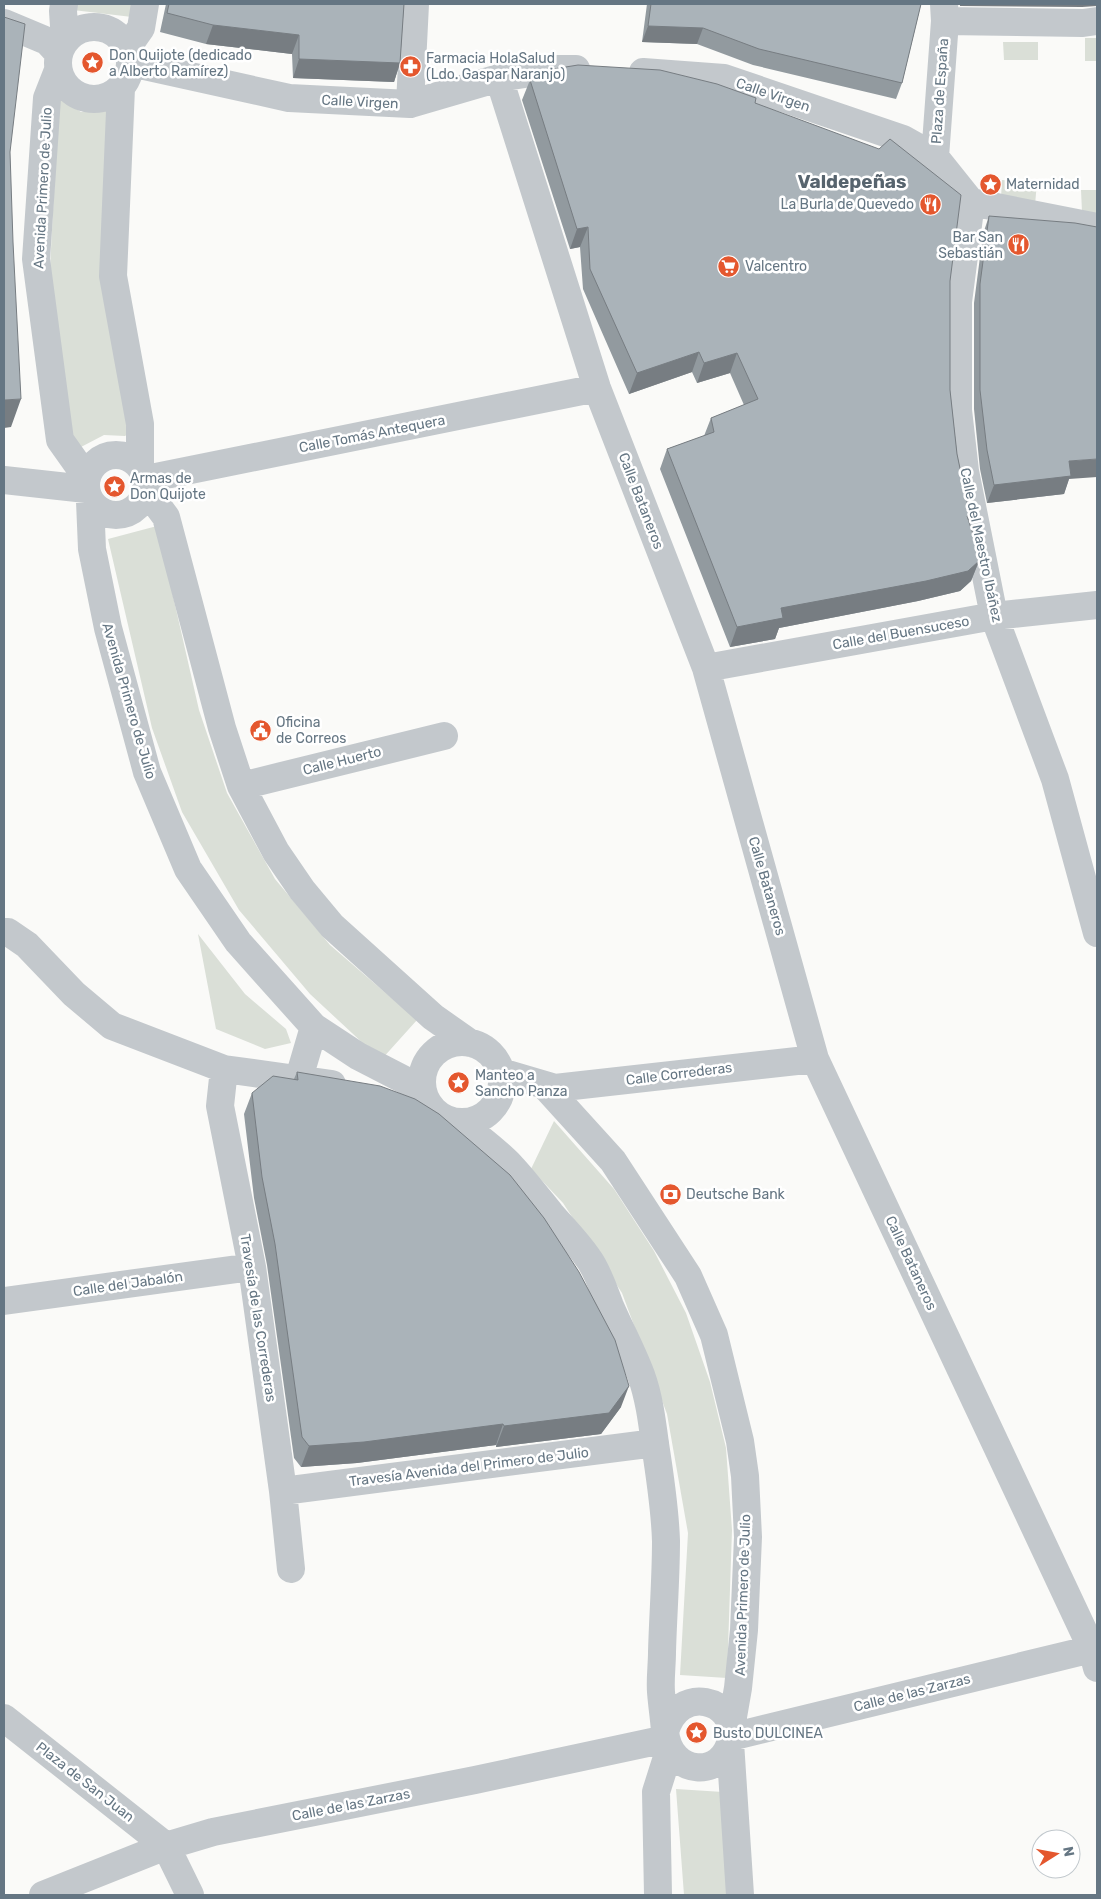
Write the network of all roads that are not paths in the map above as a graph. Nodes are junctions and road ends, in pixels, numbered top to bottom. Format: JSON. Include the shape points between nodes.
{"nodes":[{"id":1,"x":64,"y":4,"type":"edge"},
{"id":2,"x":146,"y":4,"type":"edge"},
{"id":3,"x":415,"y":4,"type":"edge"},
{"id":4,"x":945,"y":13,"type":"edge"},
{"id":5,"x":1089,"y":16,"type":"edge"},
{"id":6,"x":4,"y":23,"type":"edge"},
{"id":7,"x":61,"y":55,"type":"junction"},
{"id":8,"x":129,"y":55,"type":"junction"},
{"id":9,"x":499,"y":78,"type":"junction"},
{"id":10,"x":121,"y":88,"type":"junction"},
{"id":11,"x":410,"y":104,"type":"junction"},
{"id":12,"x":935,"y":157,"type":"junction"},
{"id":13,"x":971,"y":202,"type":"junction"},
{"id":14,"x":1097,"y":227,"type":"edge"},
{"id":15,"x":598,"y":388,"type":"junction"},
{"id":16,"x":144,"y":478,"type":"junction"},
{"id":17,"x":4,"y":480,"type":"edge"},
{"id":18,"x":88,"y":489,"type":"junction"},
{"id":19,"x":1097,"y":606,"type":"edge"},
{"id":20,"x":994,"y":616,"type":"junction"},
{"id":21,"x":706,"y":668,"type":"junction"},
{"id":22,"x":444,"y":736,"type":"dead end"},
{"id":23,"x":241,"y":786,"type":"junction"},
{"id":24,"x":4,"y":932,"type":"edge"},
{"id":25,"x":1097,"y":933,"type":"edge"},
{"id":26,"x":314,"y":1027,"type":"junction"},
{"id":27,"x":470,"y":1043,"type":"junction"},
{"id":28,"x":815,"y":1058,"type":"junction"},
{"id":29,"x":224,"y":1068,"type":"junction"},
{"id":30,"x":501,"y":1072,"type":"junction"},
{"id":31,"x":299,"y":1078,"type":"junction"},
{"id":32,"x":544,"y":1085,"type":"junction"},
{"id":33,"x":423,"y":1094,"type":"junction"},
{"id":34,"x":461,"y":1123,"type":"junction"},
{"id":35,"x":252,"y":1267,"type":"junction"},
{"id":36,"x":4,"y":1301,"type":"edge"},
{"id":37,"x":655,"y":1443,"type":"junction"},
{"id":38,"x":283,"y":1491,"type":"junction"},
{"id":39,"x":291,"y":1569,"type":"dead end"},
{"id":40,"x":1095,"y":1656,"type":"edge"},
{"id":41,"x":4,"y":1718,"type":"edge"},
{"id":42,"x":731,"y":1736,"type":"junction"},
{"id":43,"x":667,"y":1741,"type":"junction"},
{"id":44,"x":166,"y":1846,"type":"junction"},
{"id":45,"x":43,"y":1895,"type":"edge"},
{"id":46,"x":190,"y":1895,"type":"edge"},
{"id":47,"x":658,"y":1895,"type":"edge"},
{"id":48,"x":740,"y":1895,"type":"edge"}],
"edges":[{"from":1,"to":7,"type":"street","name":"Avenida Primero de Julio"},
{"from":2,"to":8,"type":"street","via":[[141,28]]},
{"from":3,"to":11,"type":"street"},
{"from":4,"to":5,"type":"street","name":"Plaza de España"},
{"from":4,"to":12,"type":"street","name":"Plaza de España"},
{"from":6,"to":7,"type":"street","via":[[47,41]]},
{"from":7,"to":8,"type":"street","via":[[74,32],[98,27],[110,30],[120,38]]},
{"from":7,"to":10,"type":"street","via":[[66,85],[78,96],[101,99]]},
{"from":7,"to":18,"type":"street","name":"Avenida Primero de Julio","via":[[48,98],[36,259],[60,440]]},
{"from":8,"to":10,"type":"street","via":[[130,72]]},
{"from":8,"to":11,"type":"street","name":"Calle Virgen","via":[[289,98]]},
{"from":9,"to":11,"type":"street","name":"Calle Virgen"},
{"from":9,"to":12,"type":"street","name":"Calle Virgen","via":[[556,69],[606,69],[724,78],[903,139]]},
{"from":9,"to":15,"type":"street","name":"Calle Bataneros"},
{"from":10,"to":16,"type":"street","via":[[113,276],[140,424]]},
{"from":12,"to":13,"type":"street","name":"Plaza de España"},
{"from":13,"to":14,"type":"street"},
{"from":13,"to":20,"type":"street","name":"Calle del Maestro Ibáñez","via":[[958,302],[958,410],[965,472]]},
{"from":15,"to":16,"type":"street","name":"Calle Tomás Antequera"},
{"from":15,"to":21,"type":"street","name":"Calle Bataneros"},
{"from":16,"to":18,"type":"street","via":[[133,460],[115,454],[105,457],[91,469]]},
{"from":16,"to":18,"type":"street","via":[[143,500],[127,514],[117,516],[98,508]]},
{"from":16,"to":23,"type":"street","via":[[166,517],[222,728]]},
{"from":17,"to":18,"type":"street"},
{"from":18,"to":26,"type":"street","name":"Avenida Primero de Julio","via":[[92,549],[108,628],[147,772],[188,869],[238,942]]},
{"from":19,"to":20,"type":"street","name":"Calle del Buensuceso"},
{"from":20,"to":21,"type":"street","name":"Calle del Buensuceso"},
{"from":20,"to":25,"type":"street","name":"Calle del Maestro Ibáñez","via":[[1055,779]]},
{"from":21,"to":28,"type":"street","name":"Calle Bataneros"},
{"from":22,"to":23,"type":"street","name":"Calle Huerto"},
{"from":23,"to":27,"type":"street","via":[[276,852],[332,926],[433,1016]]},
{"from":24,"to":29,"type":"street","via":[[27,945],[74,994],[112,1026]]},
{"from":26,"to":31,"type":"street"},
{"from":26,"to":33,"type":"street","name":"Avenida Primero de Julio"},
{"from":27,"to":30,"type":"street","via":[[490,1053]]},
{"from":27,"to":33,"type":"street","via":[[445,1045],[434,1053],[422,1076]]},
{"from":28,"to":32,"type":"street","name":"Calle Correderas","via":[[555,1088]]},
{"from":28,"to":40,"type":"street","name":"Calle Bataneros"},
{"from":29,"to":31,"type":"street"},
{"from":29,"to":35,"type":"street","name":"Travesía de las Correderas","via":[[220,1106]]},
{"from":30,"to":32,"type":"street"},
{"from":30,"to":34,"type":"street","via":[[500,1096],[494,1107],[484,1116]]},
{"from":31,"to":33,"type":"street","via":[[362,1089]]},
{"from":32,"to":42,"type":"street","name":"Avenida Primero de Julio","via":[[618,1168],[688,1276],[714,1335],[740,1441],[748,1537],[743,1639]]},
{"from":33,"to":34,"type":"street","via":[[440,1116]]},
{"from":34,"to":37,"type":"street","via":[[510,1165],[590,1259],[641,1376],[652,1416]]},
{"from":35,"to":36,"type":"street","name":"Calle del Jabalón"},
{"from":35,"to":38,"type":"street","name":"Travesía de las Correderas"},
{"from":37,"to":38,"type":"street","name":"Travesía Avenida del Primero de Julio"},
{"from":37,"to":43,"type":"street","via":[[666,1540],[661,1690]]},
{"from":38,"to":39,"type":"street","name":"Travesía de las Correderas"},
{"from":40,"to":42,"type":"street","name":"Calle de las Zarzas"},
{"from":41,"to":44,"type":"street","name":"Plaza de San Juan"},
{"from":42,"to":43,"type":"street","via":[[726,1752],[718,1761],[697,1768],[677,1759]]},
{"from":42,"to":43,"type":"street","via":[[727,1717],[719,1708],[708,1702],[696,1701],[675,1711],[668,1721]]},
{"from":42,"to":48,"type":"street","name":"Avenida Primero de Julio"},
{"from":43,"to":44,"type":"street","name":"Calle de las Zarzas","via":[[213,1832]]},
{"from":43,"to":47,"type":"street","via":[[656,1792]]},
{"from":44,"to":45,"type":"street","name":"Calle de las Zarzas"},
{"from":44,"to":46,"type":"street"}]}
